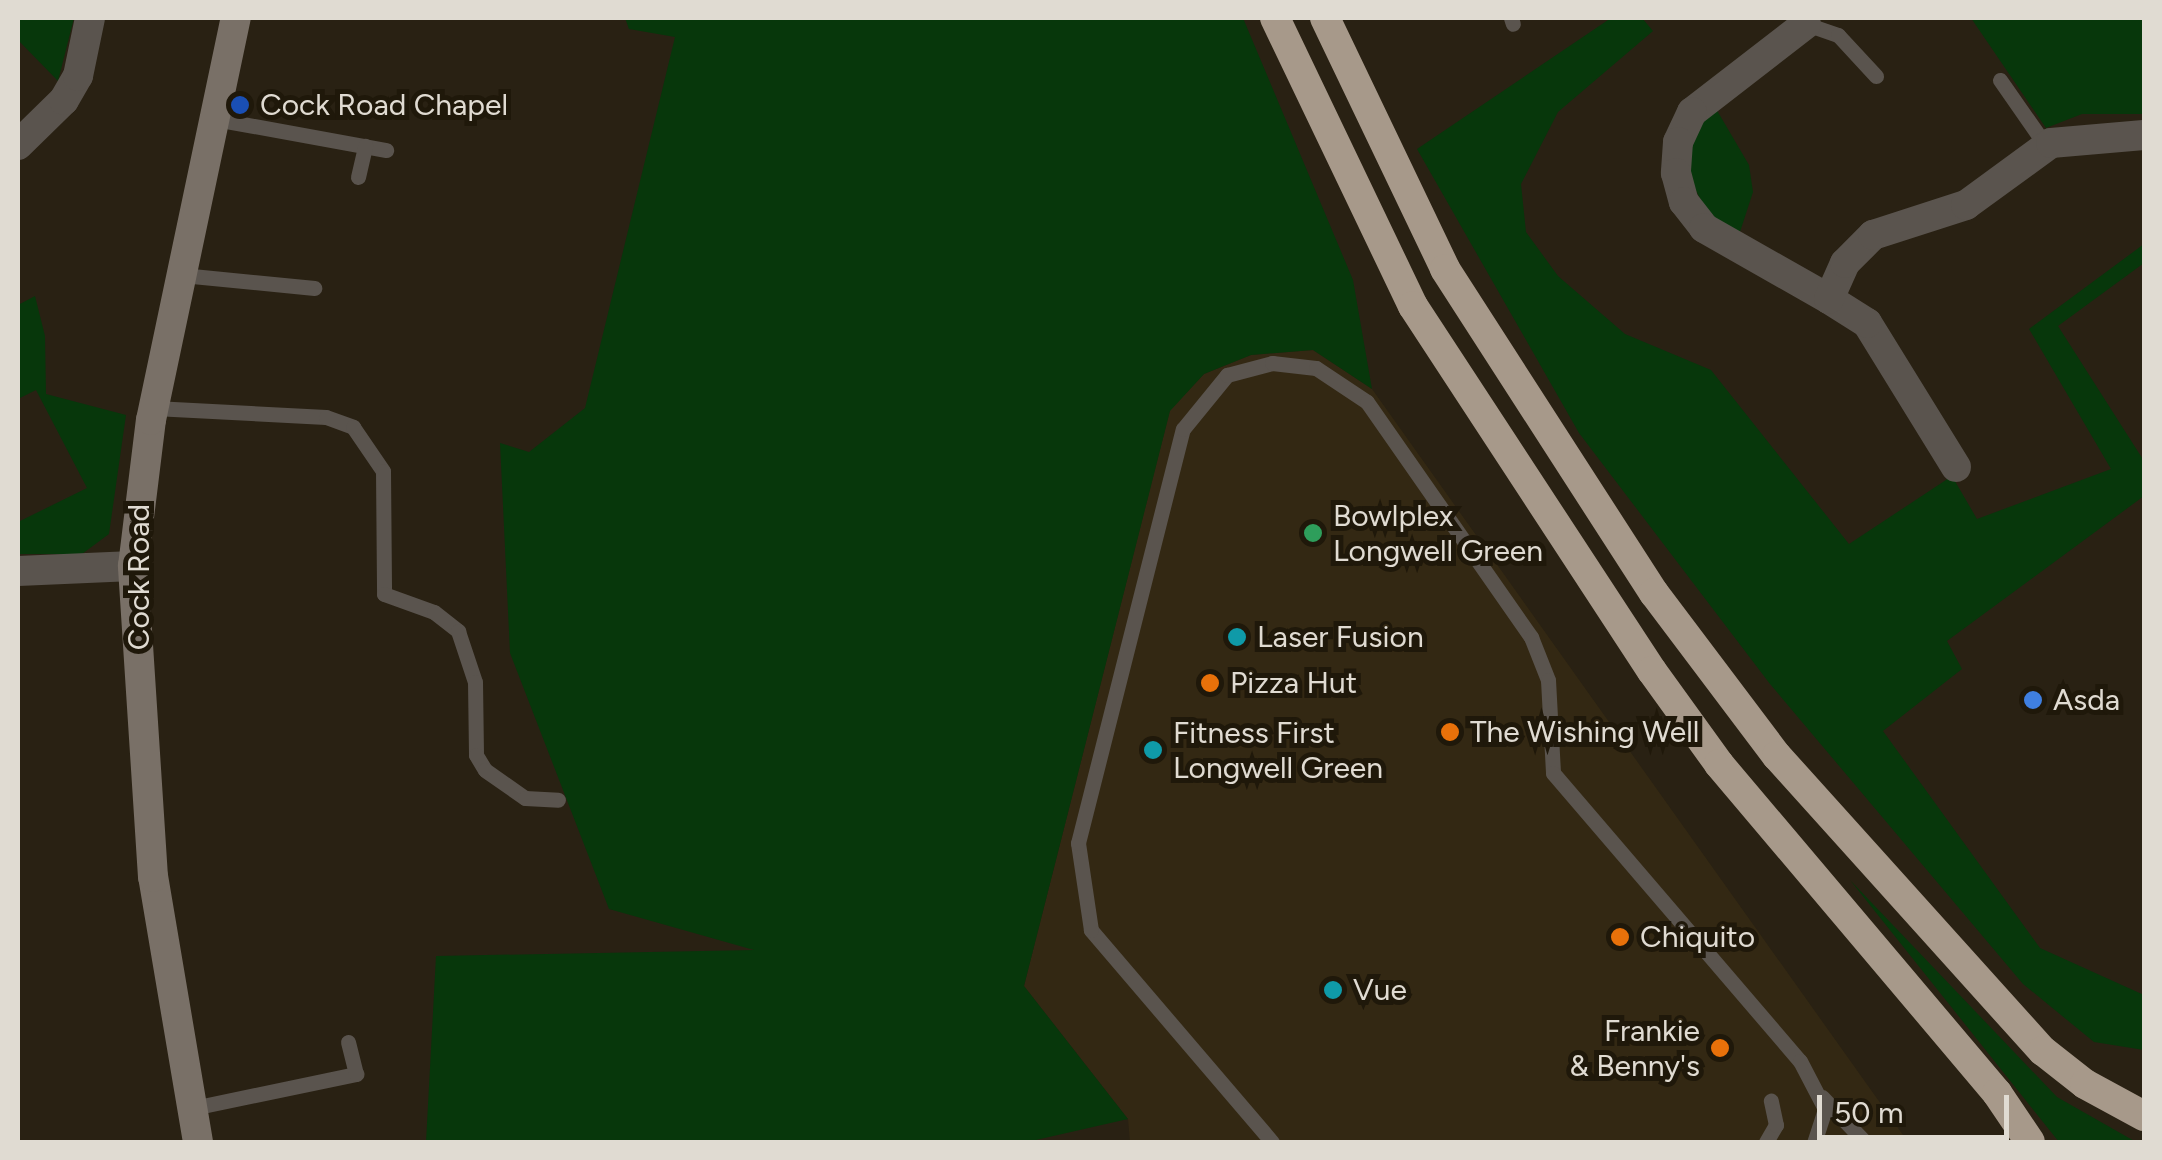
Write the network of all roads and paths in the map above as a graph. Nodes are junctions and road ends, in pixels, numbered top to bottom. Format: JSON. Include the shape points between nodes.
{"nodes":[{"id":1,"x":90,"y":18,"type":"edge"},
{"id":2,"x":236,"y":18,"type":"edge"},
{"id":3,"x":1275,"y":18,"type":"edge"},
{"id":4,"x":1325,"y":18,"type":"edge"},
{"id":5,"x":1806,"y":24,"type":"joint"},
{"id":6,"x":1876,"y":76,"type":"dead end"},
{"id":7,"x":2000,"y":80,"type":"dead end"},
{"id":8,"x":215,"y":119,"type":"junction"},
{"id":9,"x":2144,"y":136,"type":"edge"},
{"id":10,"x":18,"y":145,"type":"edge"},
{"id":11,"x":365,"y":146,"type":"junction"},
{"id":12,"x":2046,"y":146,"type":"junction"},
{"id":13,"x":386,"y":150,"type":"dead end"},
{"id":14,"x":358,"y":177,"type":"dead end"},
{"id":15,"x":182,"y":275,"type":"junction"},
{"id":16,"x":314,"y":288,"type":"dead end"},
{"id":17,"x":1829,"y":299,"type":"junction"},
{"id":18,"x":154,"y":408,"type":"junction"},
{"id":19,"x":1956,"y":467,"type":"dead end"},
{"id":20,"x":133,"y":566,"type":"junction"},
{"id":21,"x":18,"y":571,"type":"edge"},
{"id":22,"x":1540,"y":755,"type":"dead end"},
{"id":23,"x":1554,"y":773,"type":"junction"},
{"id":24,"x":558,"y":800,"type":"dead end"},
{"id":25,"x":348,"y":1042,"type":"dead end"},
{"id":26,"x":1822,"y":1097,"type":"junction"},
{"id":27,"x":1771,"y":1101,"type":"dead end"},
{"id":28,"x":193,"y":1108,"type":"junction"},
{"id":29,"x":2144,"y":1116,"type":"edge"},
{"id":30,"x":198,"y":1142,"type":"edge"},
{"id":31,"x":1272,"y":1142,"type":"edge"},
{"id":32,"x":1766,"y":1142,"type":"edge"},
{"id":33,"x":1814,"y":1142,"type":"edge"},
{"id":34,"x":1865,"y":1142,"type":"edge"},
{"id":35,"x":2030,"y":1142,"type":"edge"}],
"edges":[{"from":1,"to":10,"type":"street","via":[[78,76],[64,100]]},
{"from":2,"to":8,"type":"street","name":"Cock Road"},
{"from":3,"to":35,"type":"highway","via":[[1413,306],[1652,671],[1719,764],[1997,1093]]},
{"from":4,"to":29,"type":"highway","via":[[1446,269],[1665,608],[1777,756],[2043,1050],[2085,1084]]},
{"from":5,"to":6,"type":"lane","via":[[1838,35]]},
{"from":5,"to":17,"type":"street","via":[[1692,112],[1678,142],[1676,173],[1684,202],[1704,228]]},
{"from":7,"to":12,"type":"lane"},
{"from":8,"to":11,"type":"lane"},
{"from":8,"to":15,"type":"street","name":"Cock Road"},
{"from":9,"to":12,"type":"street"},
{"from":11,"to":13,"type":"lane"},
{"from":11,"to":14,"type":"lane"},
{"from":12,"to":17,"type":"street","via":[[1966,205],[1873,234],[1845,263]]},
{"from":15,"to":16,"type":"lane"},
{"from":15,"to":18,"type":"street","name":"Cock Road"},
{"from":17,"to":19,"type":"street","via":[[1867,323]]},
{"from":18,"to":20,"type":"street","name":"Cock Road"},
{"from":18,"to":24,"type":"lane","via":[[326,418],[353,427],[383,471],[384,594],[434,612],[458,631],[475,682],[476,755],[485,770],[525,798]]},
{"from":20,"to":21,"type":"street"},
{"from":20,"to":28,"type":"street","name":"Cock Road","via":[[153,876]]},
{"from":22,"to":23,"type":"lane"},
{"from":23,"to":26,"type":"lane","via":[[1800,1061]]},
{"from":23,"to":31,"type":"lane","via":[[1542,659],[1367,402],[1316,368],[1272,363],[1226,374],[1184,429],[1078,843],[1091,930]]},
{"from":25,"to":28,"type":"lane","via":[[356,1074]]},
{"from":26,"to":33,"type":"lane","via":[[1825,1109]]},
{"from":26,"to":34,"type":"lane"},
{"from":27,"to":32,"type":"lane","via":[[1776,1124]]},
{"from":28,"to":30,"type":"street","name":"Cock Road"}]}
